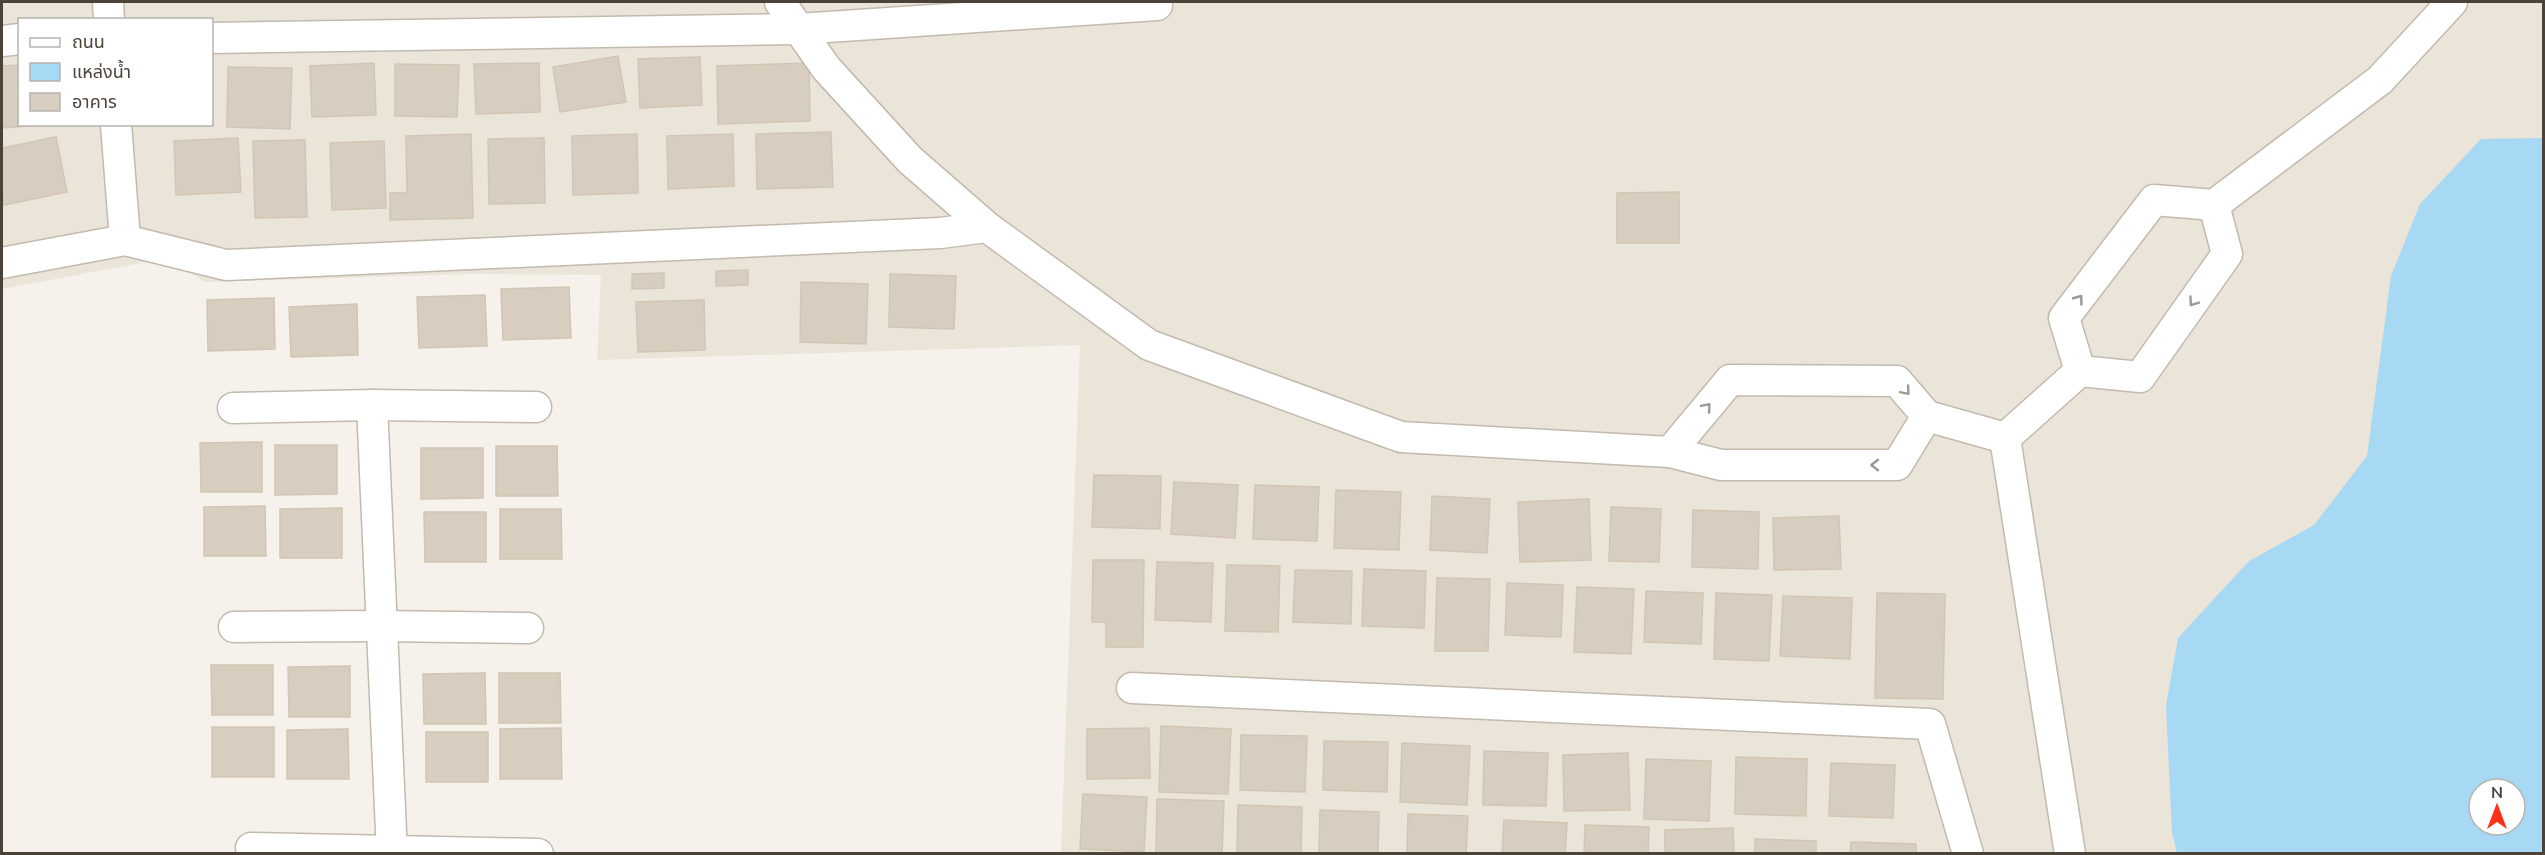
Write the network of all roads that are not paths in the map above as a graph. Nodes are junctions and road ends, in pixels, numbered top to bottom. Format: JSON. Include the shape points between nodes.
{"nodes":[{"id":1,"x":108,"y":2,"type":"edge"},
{"id":2,"x":780,"y":2,"type":"edge"},
{"id":3,"x":2452,"y":2,"type":"edge"},
{"id":4,"x":1157,"y":5,"type":"dead end"},
{"id":5,"x":109,"y":18,"type":"edge"},
{"id":6,"x":798,"y":29,"type":"junction"},
{"id":7,"x":213,"y":38,"type":"edge"},
{"id":8,"x":18,"y":39,"type":"edge"},
{"id":9,"x":2,"y":41,"type":"edge"},
{"id":10,"x":116,"y":126,"type":"edge"},
{"id":11,"x":2214,"y":205,"type":"junction"},
{"id":12,"x":987,"y":227,"type":"junction"},
{"id":13,"x":124,"y":240,"type":"junction"},
{"id":14,"x":2,"y":263,"type":"edge"},
{"id":15,"x":2080,"y":371,"type":"junction"},
{"id":16,"x":372,"y":405,"type":"junction"},
{"id":17,"x":536,"y":407,"type":"dead end"},
{"id":18,"x":233,"y":408,"type":"dead end"},
{"id":19,"x":1927,"y":416,"type":"junction"},
{"id":20,"x":2005,"y":438,"type":"junction"},
{"id":21,"x":1670,"y":452,"type":"junction"},
{"id":22,"x":381,"y":626,"type":"junction"},
{"id":23,"x":234,"y":627,"type":"dead end"},
{"id":24,"x":528,"y":628,"type":"dead end"},
{"id":25,"x":1132,"y":688,"type":"dead end"},
{"id":26,"x":251,"y":848,"type":"dead end"},
{"id":27,"x":392,"y":851,"type":"edge"},
{"id":28,"x":538,"y":854,"type":"edge"},
{"id":29,"x":1968,"y":854,"type":"edge"},
{"id":30,"x":2070,"y":854,"type":"edge"}],
"edges":[{"from":1,"to":5,"type":"street"},
{"from":2,"to":6,"type":"street"},
{"from":3,"to":11,"type":"street","via":[[2380,80]]},
{"from":4,"to":6,"type":"street"},
{"from":6,"to":7,"type":"street"},
{"from":6,"to":12,"type":"street","via":[[826,68],[910,160]]},
{"from":8,"to":9,"type":"street"},
{"from":10,"to":13,"type":"street"},
{"from":11,"to":15,"type":"street","one_way":true,"via":[[2227,254],[2140,377]]},
{"from":15,"to":11,"type":"street","one_way":true,"via":[[2064,318],[2154,200]]},
{"from":12,"to":13,"type":"street","via":[[928,233],[226,265]]},
{"from":12,"to":21,"type":"street","via":[[1149,345],[1401,437]]},
{"from":13,"to":14,"type":"street"},
{"from":15,"to":20,"type":"street"},
{"from":16,"to":17,"type":"street"},
{"from":16,"to":18,"type":"street"},
{"from":16,"to":22,"type":"street"},
{"from":19,"to":20,"type":"street"},
{"from":19,"to":21,"type":"street","one_way":true,"via":[[1897,465],[1721,465]]},
{"from":21,"to":19,"type":"street","one_way":true,"via":[[1730,380],[1898,381]]},
{"from":20,"to":30,"type":"street"},
{"from":22,"to":23,"type":"street"},
{"from":22,"to":24,"type":"street"},
{"from":22,"to":27,"type":"street"},
{"from":25,"to":29,"type":"street","via":[[1930,724]]},
{"from":26,"to":27,"type":"street"},
{"from":27,"to":28,"type":"street"}]}
